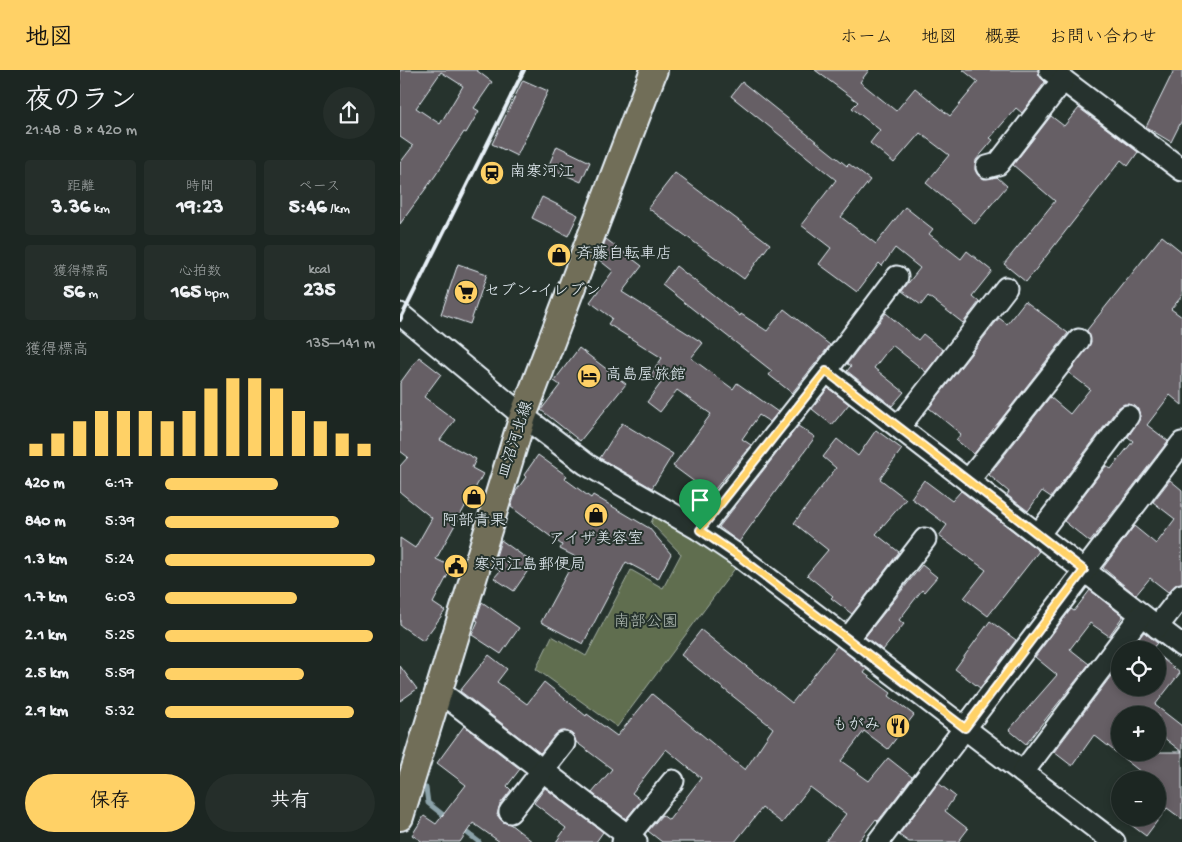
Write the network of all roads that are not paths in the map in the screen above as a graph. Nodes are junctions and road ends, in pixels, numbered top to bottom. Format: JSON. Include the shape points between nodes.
{"nodes":[{"id":1,"x":654,"y":70,"type":"edge"},
{"id":2,"x":1056,"y":75,"type":"edge"},
{"id":3,"x":987,"y":167,"type":"dead end"},
{"id":4,"x":1182,"y":170,"type":"edge"},
{"id":5,"x":897,"y":277,"type":"dead end"},
{"id":6,"x":1006,"y":288,"type":"dead end"},
{"id":7,"x":400,"y":314,"type":"edge"},
{"id":8,"x":1079,"y":340,"type":"dead end"},
{"id":9,"x":826,"y":371,"type":"junction"},
{"id":10,"x":524,"y":416,"type":"junction"},
{"id":11,"x":1128,"y":416,"type":"dead end"},
{"id":12,"x":899,"y":427,"type":"junction"},
{"id":13,"x":1182,"y":443,"type":"edge"},
{"id":14,"x":968,"y":481,"type":"junction"},
{"id":15,"x":700,"y":530,"type":"junction"},
{"id":16,"x":1038,"y":535,"type":"junction"},
{"id":17,"x":925,"y":539,"type":"dead end"},
{"id":18,"x":1084,"y":570,"type":"junction"},
{"id":19,"x":1182,"y":595,"type":"edge"},
{"id":20,"x":1149,"y":621,"type":"junction"},
{"id":21,"x":848,"y":639,"type":"junction"},
{"id":22,"x":1182,"y":646,"type":"edge"},
{"id":23,"x":439,"y":691,"type":"junction"},
{"id":24,"x":965,"y":728,"type":"junction"},
{"id":25,"x":564,"y":743,"type":"dead end"},
{"id":26,"x":542,"y":770,"type":"junction"},
{"id":27,"x":1023,"y":772,"type":"junction"},
{"id":28,"x":673,"y":781,"type":"dead end"},
{"id":29,"x":510,"y":812,"type":"dead end"},
{"id":30,"x":400,"y":817,"type":"edge"},
{"id":31,"x":629,"y":840,"type":"edge"},
{"id":32,"x":878,"y":842,"type":"edge"},
{"id":33,"x":1114,"y":842,"type":"edge"}],
"edges":[{"from":1,"to":10,"type":"main road","name":"皿沼河北線"},
{"from":2,"to":3,"type":"lane","via":[[998,164]]},
{"from":2,"to":4,"type":"lane"},
{"from":5,"to":9,"type":"lane"},
{"from":6,"to":12,"type":"lane"},
{"from":7,"to":10,"type":"lane"},
{"from":8,"to":14,"type":"lane"},
{"from":9,"to":12,"type":"lane"},
{"from":9,"to":15,"type":"lane"},
{"from":10,"to":15,"type":"lane","via":[[586,464]]},
{"from":10,"to":23,"type":"main road","name":"皿沼河北線"},
{"from":11,"to":16,"type":"lane"},
{"from":12,"to":14,"type":"lane"},
{"from":13,"to":18,"type":"lane"},
{"from":14,"to":16,"type":"lane"},
{"from":15,"to":21,"type":"lane"},
{"from":16,"to":18,"type":"lane"},
{"from":17,"to":21,"type":"lane"},
{"from":18,"to":20,"type":"lane"},
{"from":18,"to":24,"type":"lane"},
{"from":19,"to":20,"type":"lane"},
{"from":20,"to":22,"type":"lane"},
{"from":20,"to":27,"type":"lane"},
{"from":21,"to":24,"type":"lane"},
{"from":23,"to":26,"type":"lane"},
{"from":23,"to":30,"type":"main road","name":"皿沼河北線"},
{"from":24,"to":27,"type":"lane"},
{"from":24,"to":32,"type":"lane"},
{"from":25,"to":26,"type":"lane"},
{"from":26,"to":29,"type":"lane"},
{"from":26,"to":31,"type":"lane"},
{"from":27,"to":33,"type":"lane"},
{"from":28,"to":31,"type":"lane"}]}
